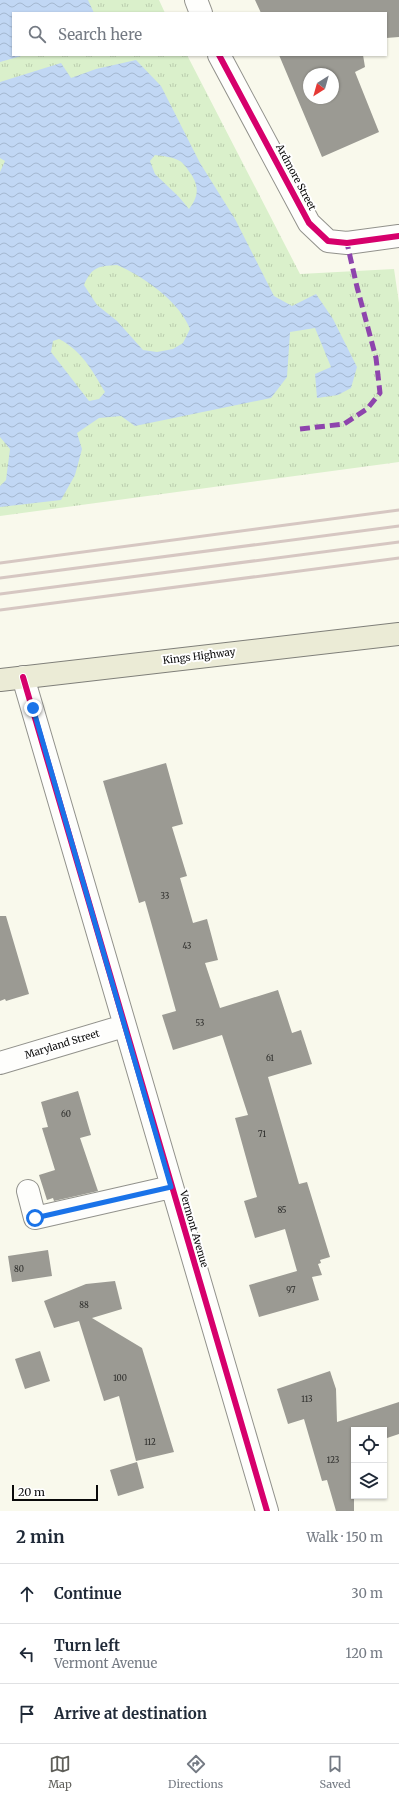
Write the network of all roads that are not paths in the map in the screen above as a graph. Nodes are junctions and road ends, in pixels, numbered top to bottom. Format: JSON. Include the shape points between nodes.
{"nodes":[{"id":1,"x":196,"y":0,"type":"edge"},
{"id":2,"x":201,"y":12,"type":"edge"},
{"id":3,"x":220,"y":56,"type":"edge"},
{"id":4,"x":399,"y":236,"type":"edge"},
{"id":5,"x":399,"y":634,"type":"edge"},
{"id":6,"x":23,"y":677,"type":"junction"},
{"id":7,"x":0,"y":680,"type":"edge"},
{"id":8,"x":124,"y":1026,"type":"junction"},
{"id":9,"x":0,"y":1063,"type":"edge"},
{"id":10,"x":171,"y":1187,"type":"junction"},
{"id":11,"x":28,"y":1191,"type":"dead end"},
{"id":12,"x":267,"y":1511,"type":"edge"}],
"edges":[{"from":1,"to":2,"type":"street"},
{"from":3,"to":4,"type":"street","name":"Ardmore Street","via":[[309,223],[328,241],[348,243]]},
{"from":5,"to":6,"type":"main road","name":"Kings Highway"},
{"from":6,"to":7,"type":"main road","name":"Kings Highway"},
{"from":6,"to":8,"type":"street","name":"Vermont Avenue"},
{"from":8,"to":9,"type":"street","name":"Maryland Street"},
{"from":8,"to":10,"type":"street","name":"Vermont Avenue"},
{"from":10,"to":11,"type":"street","via":[[35,1218]]},
{"from":10,"to":12,"type":"street","name":"Vermont Avenue"}]}
